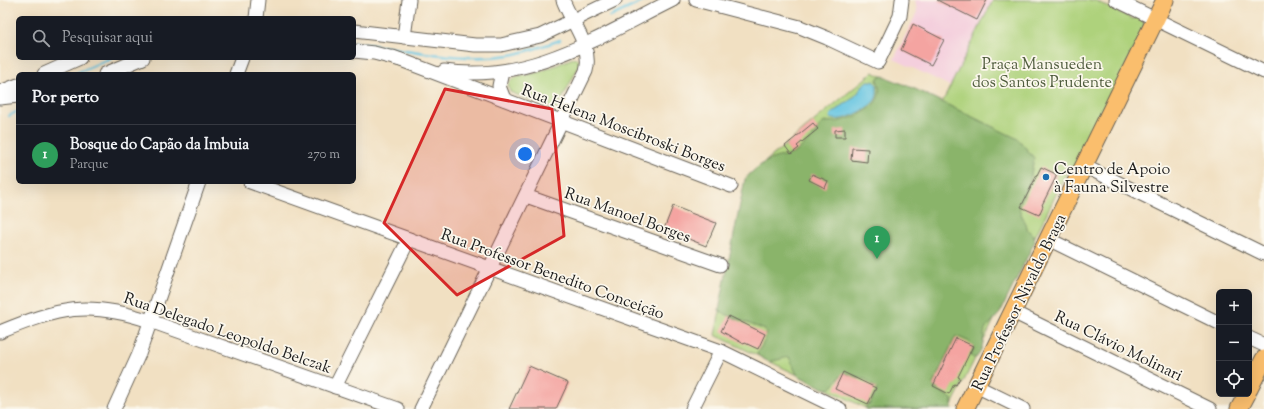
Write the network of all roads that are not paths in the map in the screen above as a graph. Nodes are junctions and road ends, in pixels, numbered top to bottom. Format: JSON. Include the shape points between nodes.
{"nodes":[{"id":1,"x":258,"y":0,"type":"edge"},
{"id":2,"x":409,"y":0,"type":"edge"},
{"id":3,"x":563,"y":0,"type":"edge"},
{"id":4,"x":615,"y":0,"type":"edge"},
{"id":5,"x":673,"y":0,"type":"edge"},
{"id":6,"x":696,"y":0,"type":"edge"},
{"id":7,"x":902,"y":0,"type":"edge"},
{"id":8,"x":1116,"y":0,"type":"edge"},
{"id":9,"x":1166,"y":0,"type":"edge"},
{"id":10,"x":719,"y":4,"type":"edge"},
{"id":11,"x":256,"y":16,"type":"edge"},
{"id":12,"x":1156,"y":20,"type":"junction"},
{"id":13,"x":572,"y":22,"type":"junction"},
{"id":14,"x":356,"y":31,"type":"edge"},
{"id":15,"x":404,"y":37,"type":"junction"},
{"id":16,"x":584,"y":44,"type":"junction"},
{"id":17,"x":356,"y":51,"type":"edge"},
{"id":18,"x":393,"y":57,"type":"junction"},
{"id":19,"x":76,"y":60,"type":"edge"},
{"id":20,"x":138,"y":60,"type":"edge"},
{"id":21,"x":241,"y":60,"type":"edge"},
{"id":22,"x":48,"y":72,"type":"edge"},
{"id":23,"x":110,"y":72,"type":"edge"},
{"id":24,"x":237,"y":72,"type":"edge"},
{"id":25,"x":502,"y":72,"type":"junction"},
{"id":26,"x":1264,"y":72,"type":"edge"},
{"id":27,"x":16,"y":86,"type":"edge"},
{"id":28,"x":0,"y":92,"type":"edge"},
{"id":29,"x":16,"y":96,"type":"edge"},
{"id":30,"x":0,"y":98,"type":"edge"},
{"id":31,"x":504,"y":99,"type":"junction"},
{"id":32,"x":562,"y":121,"type":"junction"},
{"id":33,"x":1084,"y":166,"type":"junction"},
{"id":34,"x":198,"y":184,"type":"edge"},
{"id":35,"x":256,"y":184,"type":"edge"},
{"id":36,"x":731,"y":186,"type":"dead end"},
{"id":37,"x":526,"y":196,"type":"junction"},
{"id":38,"x":409,"y":239,"type":"junction"},
{"id":39,"x":1048,"y":239,"type":"junction"},
{"id":40,"x":1264,"y":254,"type":"edge"},
{"id":41,"x":720,"y":265,"type":"dead end"},
{"id":42,"x":490,"y":268,"type":"junction"},
{"id":43,"x":1012,"y":312,"type":"junction"},
{"id":44,"x":150,"y":321,"type":"junction"},
{"id":45,"x":1216,"y":322,"type":"edge"},
{"id":46,"x":0,"y":332,"type":"edge"},
{"id":47,"x":1252,"y":339,"type":"edge"},
{"id":48,"x":1264,"y":345,"type":"edge"},
{"id":49,"x":721,"y":351,"type":"junction"},
{"id":50,"x":1264,"y":359,"type":"edge"},
{"id":51,"x":1252,"y":383,"type":"edge"},
{"id":52,"x":976,"y":386,"type":"junction"},
{"id":53,"x":335,"y":387,"type":"junction"},
{"id":54,"x":1245,"y":397,"type":"edge"},
{"id":55,"x":114,"y":409,"type":"edge"},
{"id":56,"x":398,"y":409,"type":"edge"},
{"id":57,"x":421,"y":409,"type":"edge"},
{"id":58,"x":692,"y":409,"type":"edge"},
{"id":59,"x":840,"y":409,"type":"edge"},
{"id":60,"x":965,"y":409,"type":"edge"},
{"id":61,"x":1023,"y":409,"type":"edge"},
{"id":62,"x":1210,"y":409,"type":"edge"},
{"id":63,"x":1239,"y":409,"type":"edge"}],
"edges":[{"from":1,"to":11,"type":"street"},
{"from":2,"to":15,"type":"street"},
{"from":3,"to":13,"type":"street"},
{"from":4,"to":13,"type":"street"},
{"from":5,"to":16,"type":"street"},
{"from":6,"to":10,"type":"street"},
{"from":7,"to":10,"type":"street","via":[[900,16],[878,62],[800,27]]},
{"from":8,"to":12,"type":"street"},
{"from":9,"to":12,"type":"main road","name":"Rua Professor Nivaldo Braga"},
{"from":12,"to":26,"type":"street"},
{"from":12,"to":33,"type":"main road","name":"Rua Professor Nivaldo Braga"},
{"from":13,"to":15,"type":"street","via":[[540,36],[501,45],[475,45]]},
{"from":13,"to":16,"type":"street"},
{"from":14,"to":15,"type":"street"},
{"from":16,"to":25,"type":"street","via":[[543,62]]},
{"from":16,"to":32,"type":"street","via":[[588,58],[586,71]]},
{"from":17,"to":18,"type":"street"},
{"from":18,"to":25,"type":"street","via":[[457,73]]},
{"from":18,"to":31,"type":"street","name":"Rua Helena Moscibroski Borges"},
{"from":19,"to":22,"type":"street"},
{"from":20,"to":23,"type":"street"},
{"from":21,"to":24,"type":"street"},
{"from":25,"to":31,"type":"street","name":"Rua Helena Moscibroski Borges","via":[[499,86]]},
{"from":27,"to":28,"type":"street"},
{"from":29,"to":30,"type":"street"},
{"from":31,"to":32,"type":"street","name":"Rua Helena Moscibroski Borges"},
{"from":32,"to":36,"type":"street","name":"Rua Helena Moscibroski Borges"},
{"from":32,"to":37,"type":"street"},
{"from":33,"to":39,"type":"main road","name":"Rua Professor Nivaldo Braga"},
{"from":33,"to":40,"type":"street"},
{"from":34,"to":44,"type":"street"},
{"from":35,"to":38,"type":"street","name":"Rua Professor Benedito Conceição"},
{"from":37,"to":41,"type":"street","name":"Rua Manoel Borges"},
{"from":37,"to":42,"type":"street"},
{"from":38,"to":42,"type":"street","name":"Rua Professor Benedito Conceição"},
{"from":38,"to":53,"type":"street"},
{"from":39,"to":43,"type":"main road","name":"Rua Professor Nivaldo Braga"},
{"from":39,"to":45,"type":"street"},
{"from":42,"to":49,"type":"street","name":"Rua Professor Benedito Conceição"},
{"from":42,"to":57,"type":"street"},
{"from":43,"to":52,"type":"main road","name":"Rua Professor Nivaldo Braga"},
{"from":43,"to":62,"type":"street","name":"Rua Clávio Molinari"},
{"from":44,"to":46,"type":"street","name":"Rua Delegado Leopoldo Belczak","via":[[101,309],[73,309],[45,314]]},
{"from":44,"to":53,"type":"street","name":"Rua Delegado Leopoldo Belczak"},
{"from":44,"to":55,"type":"street","via":[[132,371]]},
{"from":47,"to":48,"type":"street"},
{"from":49,"to":58,"type":"street"},
{"from":49,"to":59,"type":"street","name":"Rua Professor Benedito Conceição"},
{"from":50,"to":51,"type":"main road"},
{"from":52,"to":60,"type":"main road","name":"Rua Professor Nivaldo Braga"},
{"from":52,"to":61,"type":"street"},
{"from":53,"to":56,"type":"street","name":"Rua Delegado Leopoldo Belczak"},
{"from":54,"to":63,"type":"main road"}]}
